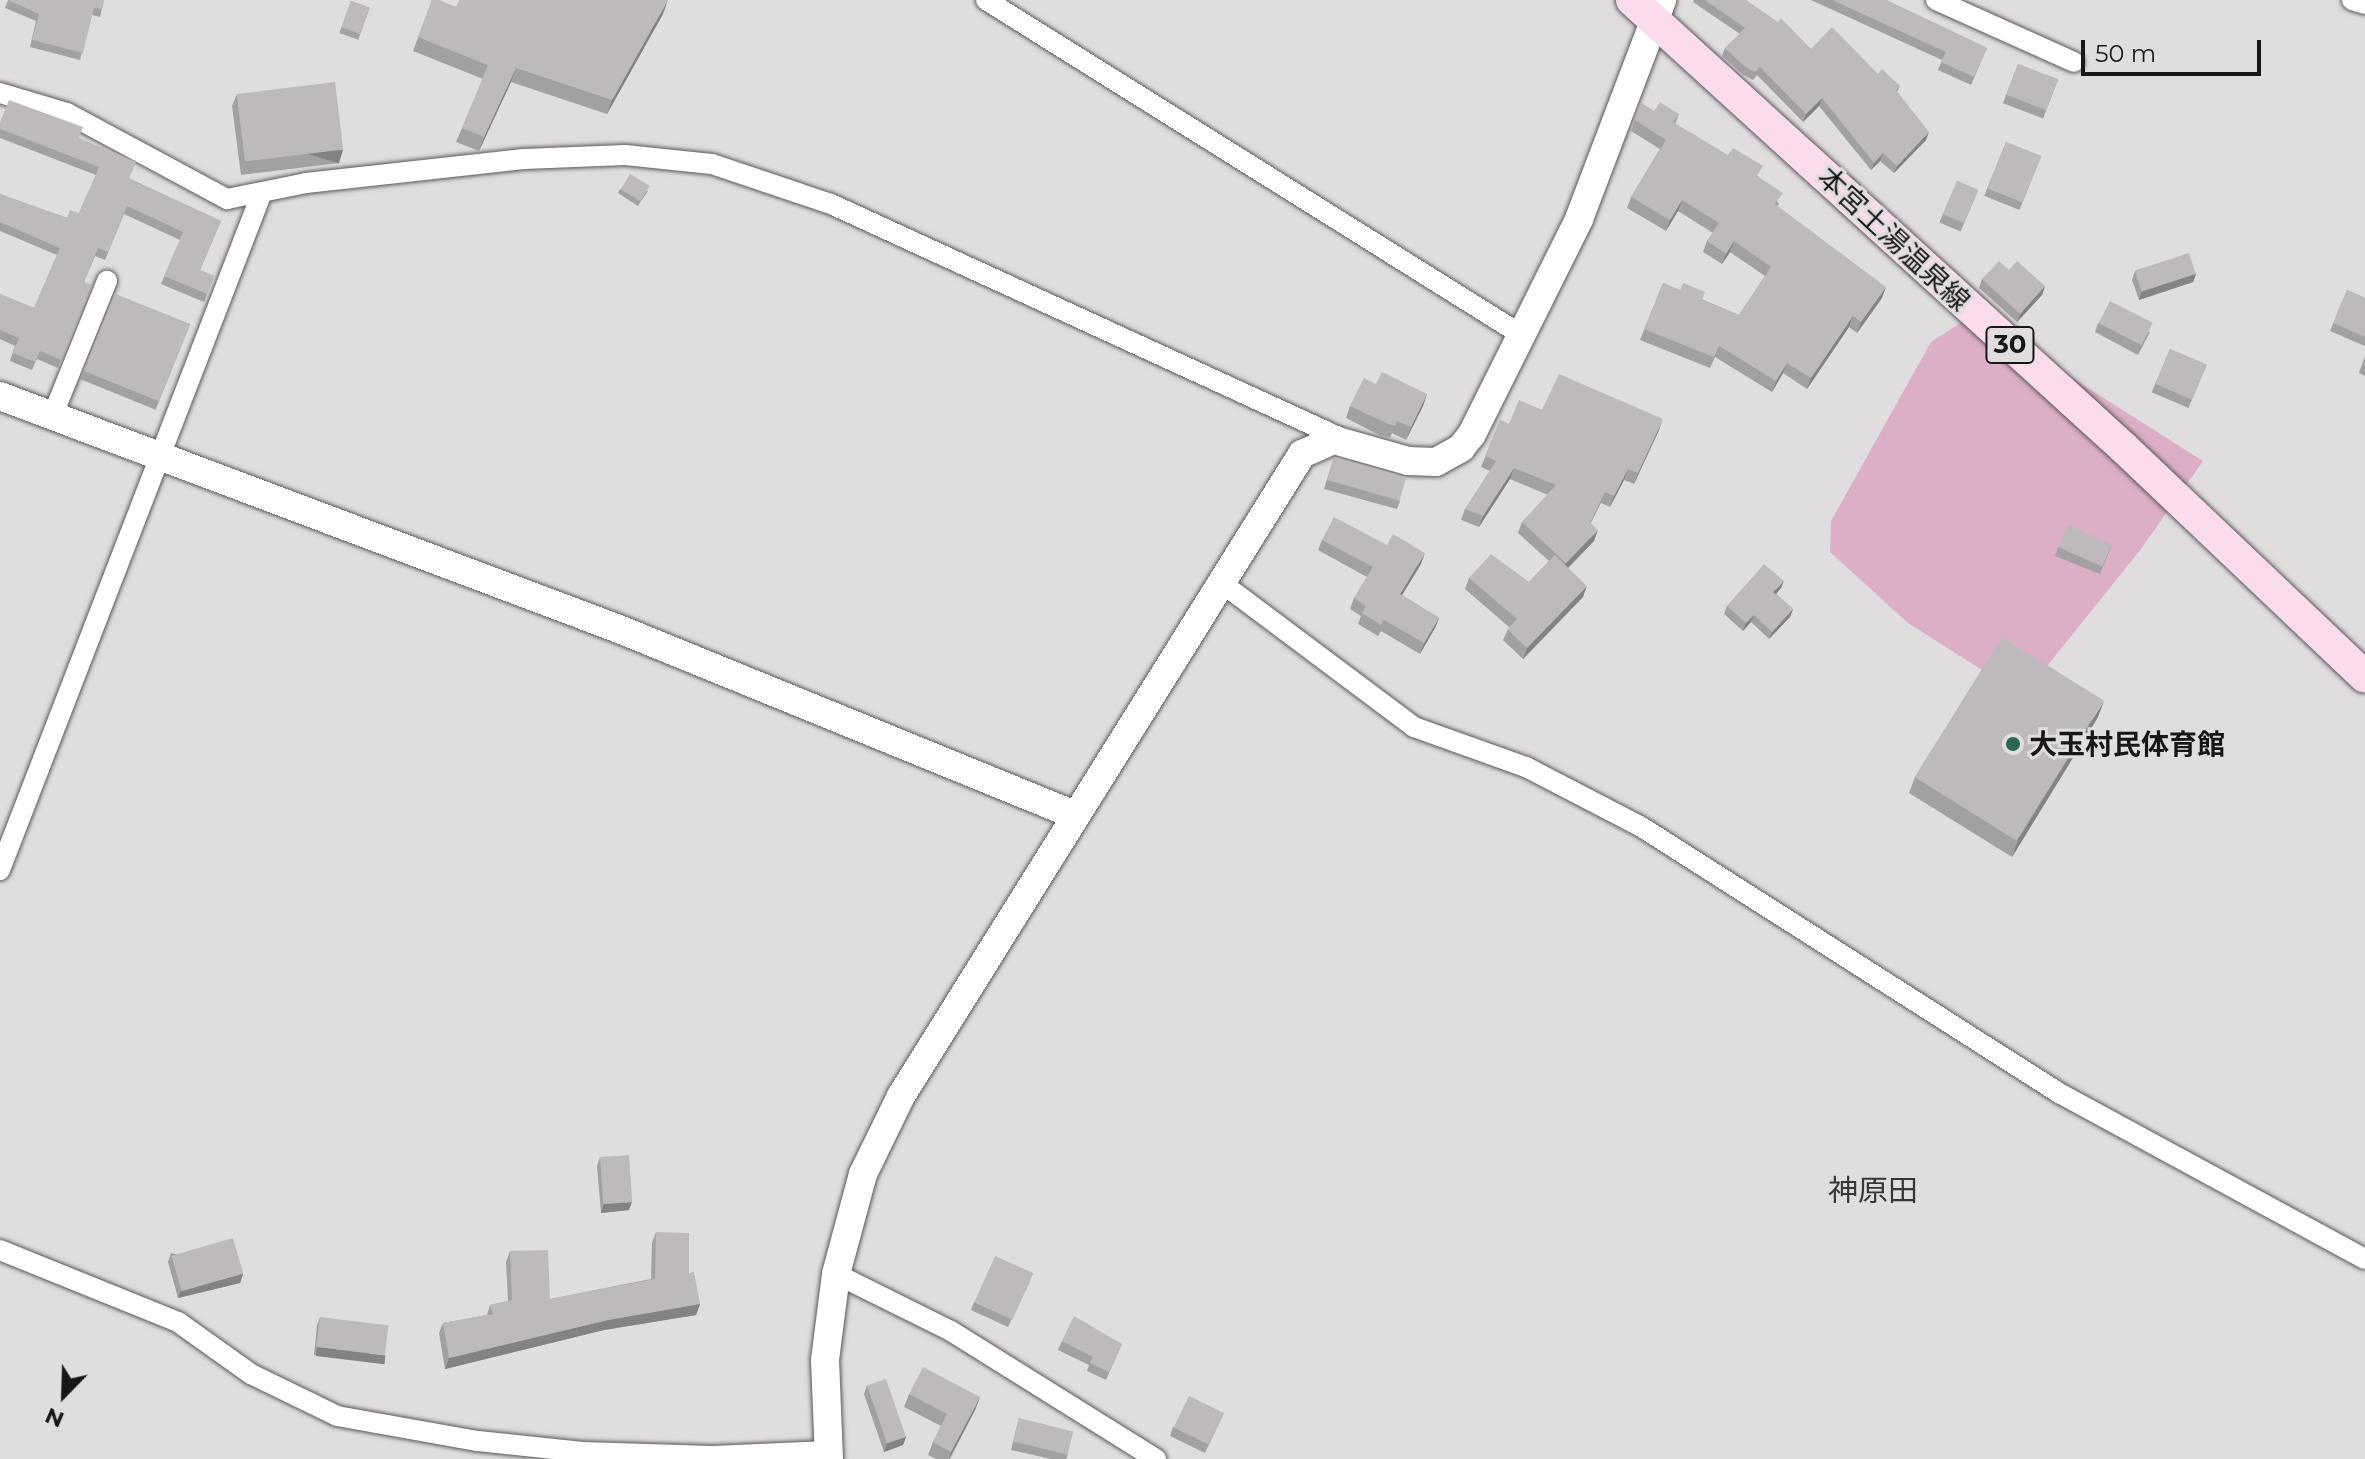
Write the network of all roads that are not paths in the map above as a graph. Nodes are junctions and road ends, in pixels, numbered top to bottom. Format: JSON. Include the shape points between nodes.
{"nodes":[{"id":1,"x":986,"y":0,"type":"edge"},
{"id":2,"x":1936,"y":0,"type":"edge"},
{"id":3,"x":2352,"y":0,"type":"edge"},
{"id":4,"x":2365,"y":4,"type":"edge"},
{"id":5,"x":1649,"y":5,"type":"edge"},
{"id":6,"x":2074,"y":62,"type":"dead end"},
{"id":7,"x":0,"y":93,"type":"edge"},
{"id":8,"x":261,"y":195,"type":"junction"},
{"id":9,"x":107,"y":281,"type":"dead end"},
{"id":10,"x":1520,"y":334,"type":"junction"},
{"id":11,"x":0,"y":396,"type":"edge"},
{"id":12,"x":52,"y":417,"type":"junction"},
{"id":13,"x":1348,"y":442,"type":"junction"},
{"id":14,"x":159,"y":458,"type":"junction"},
{"id":15,"x":1223,"y":584,"type":"junction"},
{"id":16,"x":2365,"y":677,"type":"edge"},
{"id":17,"x":1075,"y":815,"type":"junction"},
{"id":18,"x":0,"y":870,"type":"edge"},
{"id":19,"x":0,"y":1250,"type":"edge"},
{"id":20,"x":2365,"y":1259,"type":"edge"},
{"id":21,"x":836,"y":1274,"type":"junction"},
{"id":22,"x":828,"y":1455,"type":"edge"},
{"id":23,"x":1156,"y":1459,"type":"edge"}],
"edges":[{"from":1,"to":10,"type":"street"},
{"from":2,"to":6,"type":"street"},
{"from":3,"to":4,"type":"street"},
{"from":5,"to":10,"type":"street","via":[[1579,219]]},
{"from":5,"to":16,"type":"main road","name":"本宮土湯温泉線","number":"30"},
{"from":7,"to":8,"type":"street","via":[[67,113],[227,199]]},
{"from":8,"to":13,"type":"street","via":[[306,183],[524,159],[625,155],[712,164],[831,204]]},
{"from":8,"to":14,"type":"street"},
{"from":9,"to":12,"type":"street"},
{"from":10,"to":13,"type":"street","via":[[1472,434],[1448,458],[1421,464]]},
{"from":11,"to":12,"type":"street"},
{"from":12,"to":14,"type":"street"},
{"from":13,"to":15,"type":"street","via":[[1322,442],[1302,454]]},
{"from":14,"to":17,"type":"street","via":[[619,629]]},
{"from":14,"to":18,"type":"street"},
{"from":15,"to":17,"type":"street"},
{"from":15,"to":20,"type":"street","via":[[1414,727],[1526,767],[1640,826],[2061,1094]]},
{"from":17,"to":21,"type":"street","via":[[901,1096],[863,1174]]},
{"from":19,"to":22,"type":"street","via":[[178,1322],[251,1374],[337,1416],[478,1441],[582,1452]]},
{"from":21,"to":22,"type":"street","via":[[825,1360]]},
{"from":21,"to":23,"type":"street","via":[[951,1331]]}]}
